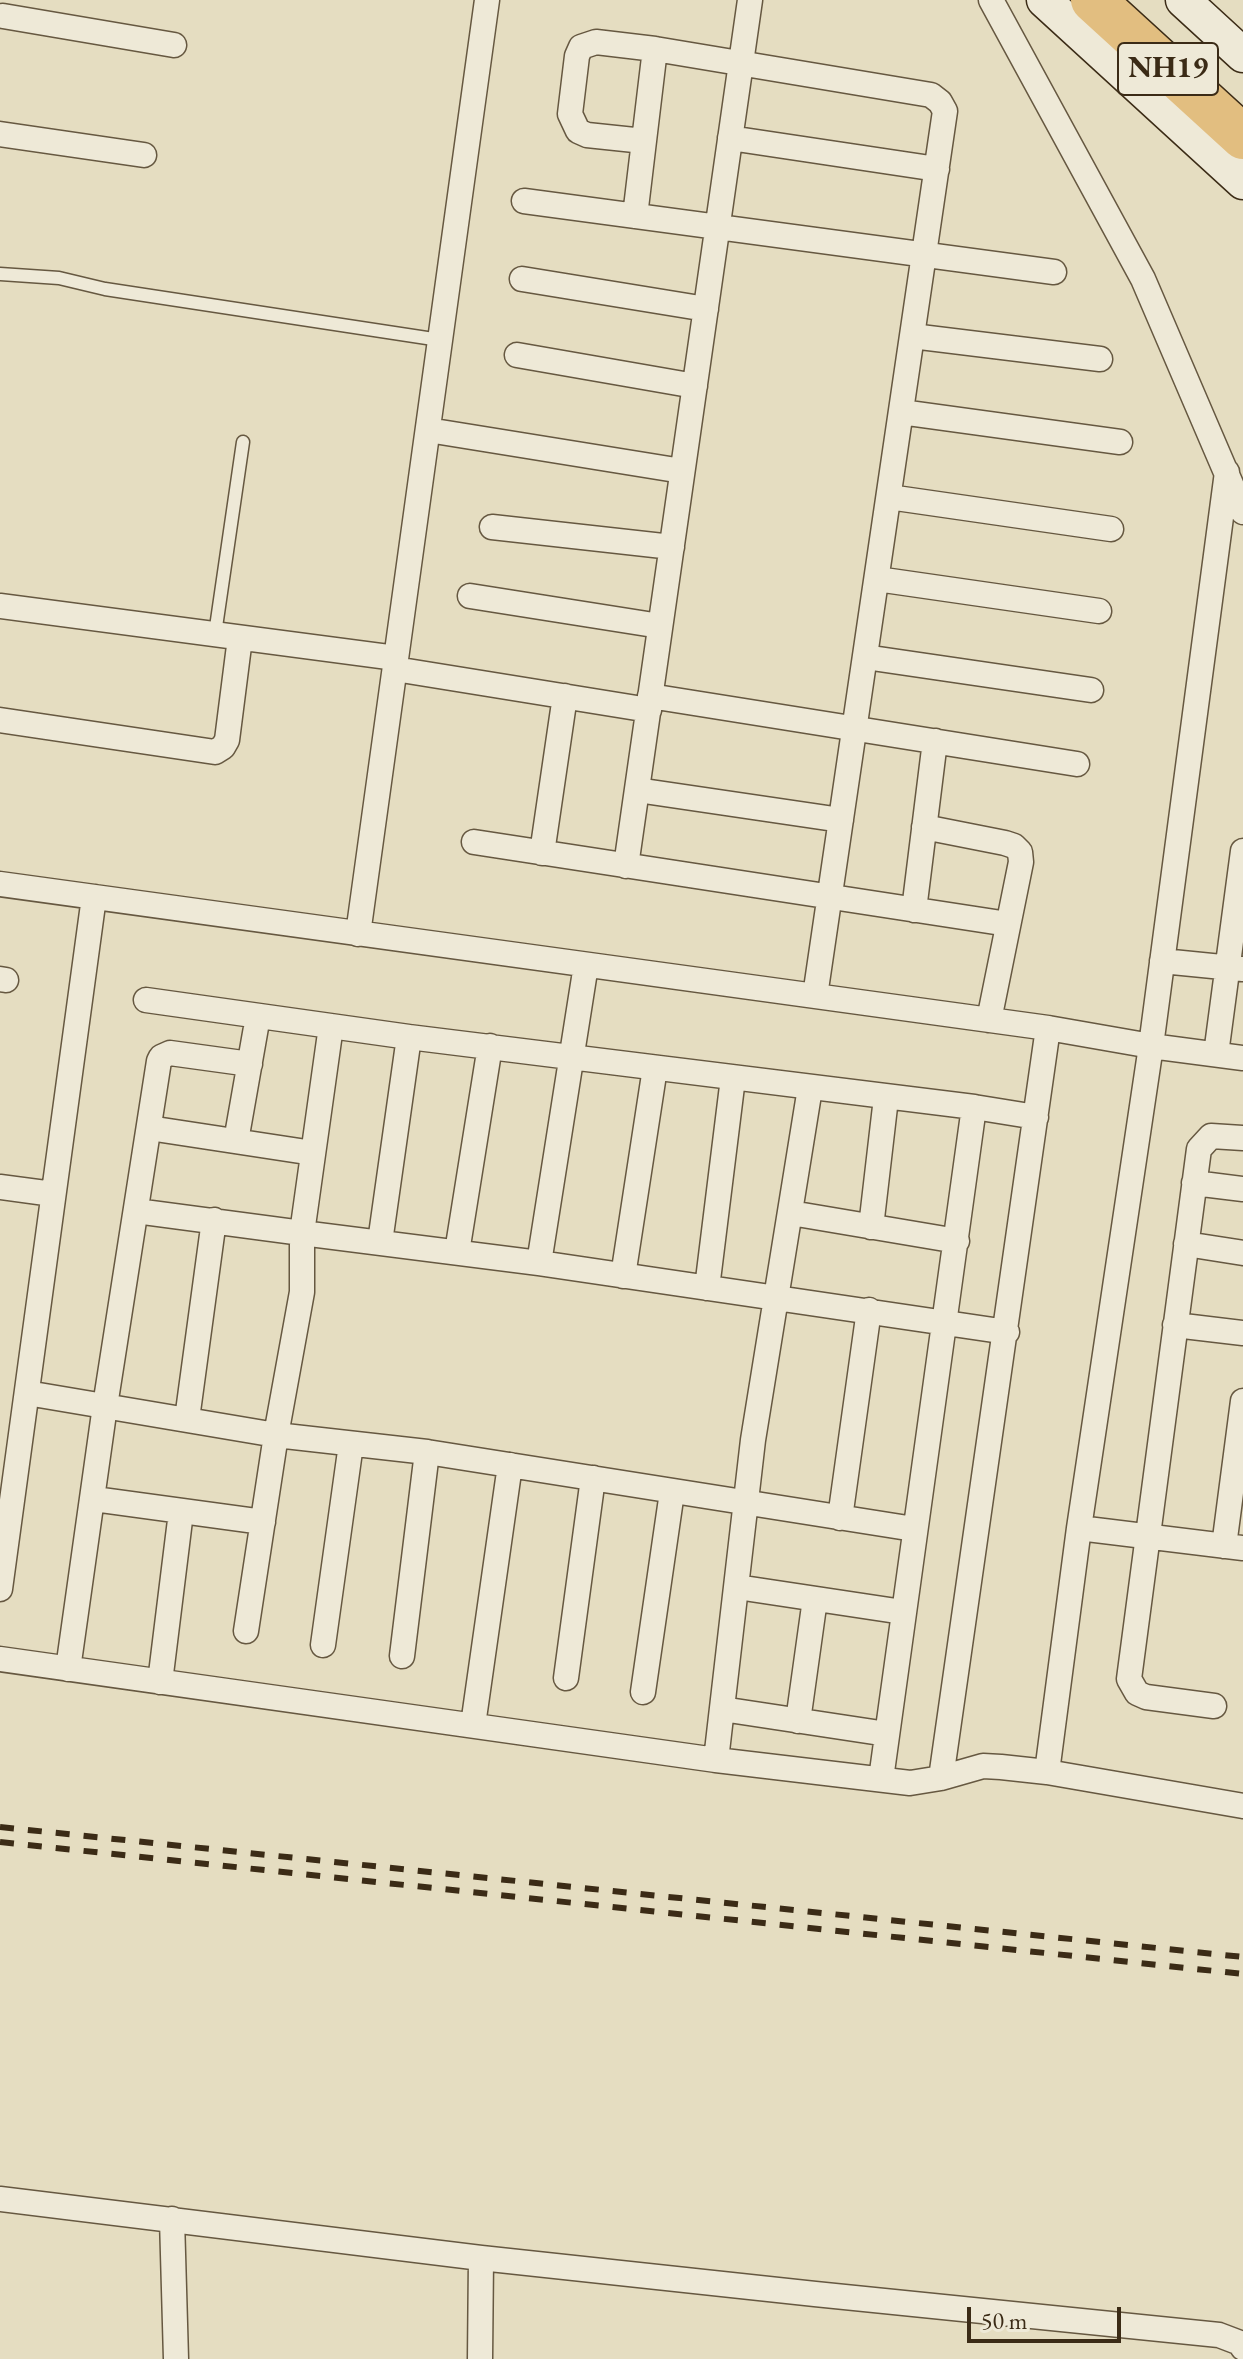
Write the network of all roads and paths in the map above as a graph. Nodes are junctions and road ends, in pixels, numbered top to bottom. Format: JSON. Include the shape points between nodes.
{"nodes":[{"id":1,"x":487,"y":0,"type":"edge"},
{"id":2,"x":750,"y":0,"type":"edge"},
{"id":3,"x":991,"y":0,"type":"edge"},
{"id":4,"x":1044,"y":0,"type":"edge"},
{"id":5,"x":1093,"y":0,"type":"edge"},
{"id":6,"x":1129,"y":0,"type":"edge"},
{"id":7,"x":1183,"y":0,"type":"edge"},
{"id":8,"x":2,"y":22,"type":"edge"},
{"id":9,"x":174,"y":45,"type":"dead end"},
{"id":10,"x":655,"y":49,"type":"junction"},
{"id":11,"x":1243,"y":55,"type":"edge"},
{"id":12,"x":741,"y":64,"type":"junction"},
{"id":13,"x":1243,"y":103,"type":"edge"},
{"id":14,"x":0,"y":134,"type":"edge"},
{"id":15,"x":1243,"y":137,"type":"edge"},
{"id":16,"x":730,"y":138,"type":"junction"},
{"id":17,"x":644,"y":141,"type":"junction"},
{"id":18,"x":144,"y":155,"type":"dead end"},
{"id":19,"x":937,"y":169,"type":"junction"},
{"id":20,"x":1243,"y":182,"type":"edge"},
{"id":21,"x":524,"y":201,"type":"dead end"},
{"id":22,"x":635,"y":216,"type":"junction"},
{"id":23,"x":717,"y":227,"type":"junction"},
{"id":24,"x":924,"y":255,"type":"junction"},
{"id":25,"x":1054,"y":272,"type":"dead end"},
{"id":26,"x":0,"y":274,"type":"edge"},
{"id":27,"x":522,"y":279,"type":"dead end"},
{"id":28,"x":706,"y":309,"type":"junction"},
{"id":29,"x":912,"y":336,"type":"junction"},
{"id":30,"x":440,"y":340,"type":"junction"},
{"id":31,"x":517,"y":355,"type":"dead end"},
{"id":32,"x":1100,"y":359,"type":"dead end"},
{"id":33,"x":695,"y":386,"type":"junction"},
{"id":34,"x":901,"y":412,"type":"junction"},
{"id":35,"x":428,"y":430,"type":"junction"},
{"id":36,"x":243,"y":442,"type":"dead end"},
{"id":37,"x":1120,"y":442,"type":"dead end"},
{"id":38,"x":682,"y":471,"type":"junction"},
{"id":39,"x":1227,"y":472,"type":"junction"},
{"id":40,"x":889,"y":497,"type":"junction"},
{"id":41,"x":1243,"y":512,"type":"edge"},
{"id":42,"x":492,"y":527,"type":"dead end"},
{"id":43,"x":1111,"y":529,"type":"dead end"},
{"id":44,"x":672,"y":547,"type":"junction"},
{"id":45,"x":877,"y":579,"type":"junction"},
{"id":46,"x":470,"y":596,"type":"dead end"},
{"id":47,"x":0,"y":606,"type":"edge"},
{"id":48,"x":1099,"y":611,"type":"dead end"},
{"id":49,"x":660,"y":626,"type":"junction"},
{"id":50,"x":215,"y":634,"type":"junction"},
{"id":51,"x":240,"y":638,"type":"junction"},
{"id":52,"x":865,"y":657,"type":"junction"},
{"id":53,"x":396,"y":663,"type":"junction"},
{"id":54,"x":1091,"y":690,"type":"dead end"},
{"id":55,"x":565,"y":696,"type":"junction"},
{"id":56,"x":650,"y":703,"type":"junction"},
{"id":57,"x":0,"y":720,"type":"edge"},
{"id":58,"x":855,"y":729,"type":"junction"},
{"id":59,"x":935,"y":741,"type":"junction"},
{"id":60,"x":1077,"y":764,"type":"dead end"},
{"id":61,"x":637,"y":790,"type":"junction"},
{"id":62,"x":841,"y":820,"type":"junction"},
{"id":63,"x":924,"y":827,"type":"junction"},
{"id":64,"x":474,"y":842,"type":"dead end"},
{"id":65,"x":1243,"y":851,"type":"edge"},
{"id":66,"x":542,"y":853,"type":"junction"},
{"id":67,"x":626,"y":866,"type":"junction"},
{"id":68,"x":0,"y":884,"type":"edge"},
{"id":69,"x":1240,"y":890,"type":"edge"},
{"id":70,"x":94,"y":897,"type":"junction"},
{"id":71,"x":830,"y":897,"type":"junction"},
{"id":72,"x":914,"y":910,"type":"junction"},
{"id":73,"x":1008,"y":924,"type":"junction"},
{"id":74,"x":358,"y":934,"type":"junction"},
{"id":75,"x":1162,"y":961,"type":"junction"},
{"id":76,"x":586,"y":965,"type":"junction"},
{"id":77,"x":1235,"y":969,"type":"edge"},
{"id":78,"x":815,"y":996,"type":"junction"},
{"id":79,"x":146,"y":1000,"type":"dead end"},
{"id":80,"x":258,"y":1016,"type":"junction"},
{"id":81,"x":989,"y":1020,"type":"junction"},
{"id":82,"x":331,"y":1026,"type":"junction"},
{"id":83,"x":1048,"y":1028,"type":"junction"},
{"id":84,"x":409,"y":1037,"type":"junction"},
{"id":85,"x":490,"y":1046,"type":"junction"},
{"id":86,"x":1151,"y":1046,"type":"junction"},
{"id":87,"x":1216,"y":1054,"type":"junction"},
{"id":88,"x":572,"y":1057,"type":"junction"},
{"id":89,"x":1243,"y":1058,"type":"edge"},
{"id":90,"x":250,"y":1064,"type":"junction"},
{"id":91,"x":655,"y":1068,"type":"junction"},
{"id":92,"x":733,"y":1078,"type":"junction"},
{"id":93,"x":810,"y":1088,"type":"junction"},
{"id":94,"x":886,"y":1098,"type":"junction"},
{"id":95,"x":974,"y":1107,"type":"junction"},
{"id":96,"x":1036,"y":1117,"type":"junction"},
{"id":97,"x":149,"y":1128,"type":"junction"},
{"id":98,"x":1243,"y":1138,"type":"edge"},
{"id":99,"x":236,"y":1141,"type":"junction"},
{"id":100,"x":313,"y":1153,"type":"junction"},
{"id":101,"x":1194,"y":1183,"type":"junction"},
{"id":102,"x":0,"y":1187,"type":"edge"},
{"id":103,"x":1243,"y":1189,"type":"edge"},
{"id":104,"x":53,"y":1194,"type":"junction"},
{"id":105,"x":136,"y":1211,"type":"junction"},
{"id":106,"x":791,"y":1213,"type":"junction"},
{"id":107,"x":214,"y":1220,"type":"junction"},
{"id":108,"x":871,"y":1227,"type":"junction"},
{"id":109,"x":302,"y":1233,"type":"junction"},
{"id":110,"x":957,"y":1241,"type":"junction"},
{"id":111,"x":380,"y":1242,"type":"junction"},
{"id":112,"x":1186,"y":1244,"type":"junction"},
{"id":113,"x":457,"y":1252,"type":"junction"},
{"id":114,"x":1243,"y":1253,"type":"edge"},
{"id":115,"x":539,"y":1263,"type":"junction"},
{"id":116,"x":623,"y":1276,"type":"junction"},
{"id":117,"x":707,"y":1288,"type":"junction"},
{"id":118,"x":777,"y":1298,"type":"junction"},
{"id":119,"x":869,"y":1310,"type":"junction"},
{"id":120,"x":944,"y":1322,"type":"junction"},
{"id":121,"x":1175,"y":1325,"type":"junction"},
{"id":122,"x":1007,"y":1332,"type":"junction"},
{"id":123,"x":1243,"y":1333,"type":"edge"},
{"id":124,"x":27,"y":1393,"type":"junction"},
{"id":125,"x":1243,"y":1401,"type":"edge"},
{"id":126,"x":105,"y":1406,"type":"junction"},
{"id":127,"x":187,"y":1419,"type":"junction"},
{"id":128,"x":276,"y":1435,"type":"junction"},
{"id":129,"x":351,"y":1444,"type":"junction"},
{"id":130,"x":427,"y":1452,"type":"junction"},
{"id":131,"x":510,"y":1465,"type":"junction"},
{"id":132,"x":593,"y":1478,"type":"junction"},
{"id":133,"x":672,"y":1492,"type":"junction"},
{"id":134,"x":94,"y":1499,"type":"junction"},
{"id":135,"x":747,"y":1503,"type":"junction"},
{"id":136,"x":181,"y":1512,"type":"junction"},
{"id":137,"x":840,"y":1518,"type":"junction"},
{"id":138,"x":263,"y":1522,"type":"junction"},
{"id":139,"x":1079,"y":1528,"type":"junction"},
{"id":140,"x":914,"y":1529,"type":"junction"},
{"id":141,"x":1146,"y":1537,"type":"junction"},
{"id":142,"x":1234,"y":1547,"type":"edge"},
{"id":143,"x":737,"y":1587,"type":"junction"},
{"id":144,"x":0,"y":1589,"type":"edge"},
{"id":145,"x":815,"y":1599,"type":"junction"},
{"id":146,"x":903,"y":1612,"type":"junction"},
{"id":147,"x":246,"y":1631,"type":"dead end"},
{"id":148,"x":323,"y":1645,"type":"dead end"},
{"id":149,"x":402,"y":1656,"type":"dead end"},
{"id":150,"x":0,"y":1659,"type":"edge"},
{"id":151,"x":68,"y":1669,"type":"junction"},
{"id":152,"x":566,"y":1678,"type":"dead end"},
{"id":153,"x":160,"y":1682,"type":"junction"},
{"id":154,"x":643,"y":1692,"type":"dead end"},
{"id":155,"x":1214,"y":1706,"type":"dead end"},
{"id":156,"x":722,"y":1709,"type":"junction"},
{"id":157,"x":798,"y":1721,"type":"junction"},
{"id":158,"x":473,"y":1725,"type":"junction"},
{"id":159,"x":887,"y":1734,"type":"junction"},
{"id":160,"x":716,"y":1760,"type":"junction"},
{"id":161,"x":1047,"y":1772,"type":"junction"},
{"id":162,"x":941,"y":1778,"type":"junction"},
{"id":163,"x":881,"y":1779,"type":"junction"},
{"id":164,"x":1243,"y":1806,"type":"edge"},
{"id":165,"x":0,"y":2199,"type":"edge"},
{"id":166,"x":172,"y":2219,"type":"junction"},
{"id":167,"x":481,"y":2258,"type":"junction"},
{"id":168,"x":1243,"y":2348,"type":"edge"},
{"id":169,"x":176,"y":2359,"type":"edge"},
{"id":170,"x":480,"y":2359,"type":"edge"}],
"edges":[{"from":1,"to":30,"type":"street"},
{"from":2,"to":12,"type":"street"},
{"from":3,"to":39,"type":"street","via":[[1143,279]]},
{"from":4,"to":20,"type":"main road"},
{"from":5,"to":15,"type":"highway","number":"NH19"},
{"from":6,"to":13,"type":"highway","number":"NH19"},
{"from":7,"to":11,"type":"main road"},
{"from":8,"to":9,"type":"street"},
{"from":10,"to":12,"type":"street"},
{"from":10,"to":17,"type":"street"},
{"from":10,"to":17,"type":"street","via":[[596,42],[581,47],[570,114],[578,131],[587,135]]},
{"from":12,"to":16,"type":"street"},
{"from":12,"to":19,"type":"street","via":[[931,95],[945,111]]},
{"from":14,"to":18,"type":"street"},
{"from":16,"to":19,"type":"street"},
{"from":16,"to":23,"type":"street"},
{"from":17,"to":22,"type":"street"},
{"from":19,"to":24,"type":"street"},
{"from":21,"to":22,"type":"street"},
{"from":22,"to":23,"type":"street"},
{"from":23,"to":24,"type":"street"},
{"from":23,"to":28,"type":"street"},
{"from":24,"to":25,"type":"street"},
{"from":24,"to":29,"type":"street"},
{"from":26,"to":30,"type":"lane","via":[[59,278]]},
{"from":27,"to":28,"type":"street"},
{"from":28,"to":33,"type":"street"},
{"from":29,"to":32,"type":"street"},
{"from":29,"to":34,"type":"street"},
{"from":30,"to":35,"type":"street"},
{"from":31,"to":33,"type":"street"},
{"from":33,"to":38,"type":"street"},
{"from":34,"to":37,"type":"street"},
{"from":34,"to":40,"type":"street"},
{"from":35,"to":38,"type":"street"},
{"from":35,"to":53,"type":"street"},
{"from":36,"to":50,"type":"lane"},
{"from":38,"to":44,"type":"street"},
{"from":39,"to":41,"type":"street"},
{"from":39,"to":75,"type":"street"},
{"from":40,"to":43,"type":"street"},
{"from":40,"to":45,"type":"street"},
{"from":42,"to":44,"type":"street"},
{"from":44,"to":49,"type":"street"},
{"from":45,"to":48,"type":"street"},
{"from":45,"to":52,"type":"street"},
{"from":46,"to":49,"type":"street"},
{"from":47,"to":50,"type":"street"},
{"from":49,"to":56,"type":"street"},
{"from":50,"to":51,"type":"street"},
{"from":51,"to":53,"type":"street"},
{"from":51,"to":57,"type":"street","via":[[227,740],[215,752]]},
{"from":52,"to":54,"type":"street"},
{"from":52,"to":58,"type":"street"},
{"from":53,"to":55,"type":"street"},
{"from":53,"to":74,"type":"street"},
{"from":55,"to":56,"type":"street"},
{"from":55,"to":66,"type":"street"},
{"from":56,"to":58,"type":"street"},
{"from":56,"to":61,"type":"street"},
{"from":58,"to":59,"type":"street"},
{"from":58,"to":62,"type":"street"},
{"from":59,"to":60,"type":"street"},
{"from":59,"to":63,"type":"street"},
{"from":61,"to":62,"type":"street"},
{"from":61,"to":67,"type":"street"},
{"from":62,"to":71,"type":"street"},
{"from":63,"to":72,"type":"street"},
{"from":63,"to":73,"type":"street","via":[[1005,843],[1020,852]]},
{"from":64,"to":66,"type":"street"},
{"from":65,"to":69,"type":"street"},
{"from":66,"to":67,"type":"street"},
{"from":67,"to":71,"type":"street"},
{"from":68,"to":70,"type":"street"},
{"from":69,"to":77,"type":"street"},
{"from":70,"to":74,"type":"street"},
{"from":70,"to":104,"type":"street"},
{"from":71,"to":72,"type":"street"},
{"from":71,"to":78,"type":"street"},
{"from":72,"to":73,"type":"street"},
{"from":73,"to":81,"type":"street"},
{"from":74,"to":76,"type":"street"},
{"from":75,"to":77,"type":"street"},
{"from":75,"to":86,"type":"street"},
{"from":76,"to":78,"type":"street"},
{"from":76,"to":88,"type":"street"},
{"from":77,"to":87,"type":"street"},
{"from":78,"to":81,"type":"street"},
{"from":79,"to":80,"type":"street"},
{"from":80,"to":82,"type":"street"},
{"from":80,"to":90,"type":"street"},
{"from":81,"to":83,"type":"street"},
{"from":82,"to":84,"type":"street"},
{"from":82,"to":100,"type":"street"},
{"from":83,"to":86,"type":"street"},
{"from":83,"to":96,"type":"street"},
{"from":84,"to":85,"type":"street"},
{"from":84,"to":111,"type":"street"},
{"from":85,"to":88,"type":"street"},
{"from":85,"to":113,"type":"street"},
{"from":86,"to":87,"type":"street"},
{"from":86,"to":139,"type":"street"},
{"from":87,"to":89,"type":"street"},
{"from":88,"to":91,"type":"street"},
{"from":88,"to":115,"type":"street"},
{"from":90,"to":97,"type":"street","via":[[165,1054],[159,1061]]},
{"from":90,"to":99,"type":"street"},
{"from":91,"to":92,"type":"street"},
{"from":91,"to":116,"type":"street"},
{"from":92,"to":93,"type":"street"},
{"from":92,"to":117,"type":"street"},
{"from":93,"to":94,"type":"street"},
{"from":93,"to":106,"type":"street"},
{"from":94,"to":95,"type":"street"},
{"from":94,"to":108,"type":"street"},
{"from":95,"to":96,"type":"street"},
{"from":95,"to":110,"type":"street"},
{"from":96,"to":122,"type":"street"},
{"from":97,"to":99,"type":"street"},
{"from":97,"to":105,"type":"street"},
{"from":98,"to":101,"type":"street","via":[[1222,1135],[1204,1141]]},
{"from":99,"to":100,"type":"street"},
{"from":100,"to":109,"type":"street"},
{"from":101,"to":103,"type":"street"},
{"from":101,"to":112,"type":"street"},
{"from":102,"to":104,"type":"street"},
{"from":104,"to":124,"type":"street"},
{"from":105,"to":107,"type":"street"},
{"from":105,"to":126,"type":"street"},
{"from":106,"to":108,"type":"street"},
{"from":106,"to":118,"type":"street"},
{"from":107,"to":109,"type":"street"},
{"from":107,"to":127,"type":"street"},
{"from":108,"to":110,"type":"street"},
{"from":109,"to":111,"type":"street"},
{"from":109,"to":128,"type":"street","via":[[302,1292]]},
{"from":110,"to":120,"type":"street"},
{"from":111,"to":113,"type":"street"},
{"from":112,"to":114,"type":"street"},
{"from":112,"to":121,"type":"street"},
{"from":113,"to":115,"type":"street"},
{"from":115,"to":116,"type":"street"},
{"from":116,"to":117,"type":"street"},
{"from":117,"to":118,"type":"street"},
{"from":118,"to":119,"type":"street"},
{"from":118,"to":135,"type":"street"},
{"from":119,"to":120,"type":"street"},
{"from":119,"to":137,"type":"street"},
{"from":120,"to":122,"type":"street"},
{"from":120,"to":140,"type":"street"},
{"from":121,"to":123,"type":"street"},
{"from":121,"to":141,"type":"street"},
{"from":122,"to":162,"type":"street"},
{"from":124,"to":126,"type":"street"},
{"from":124,"to":144,"type":"street"},
{"from":125,"to":142,"type":"street"},
{"from":126,"to":127,"type":"street"},
{"from":126,"to":134,"type":"street"},
{"from":127,"to":128,"type":"street"},
{"from":128,"to":129,"type":"street"},
{"from":128,"to":138,"type":"street"},
{"from":129,"to":130,"type":"street"},
{"from":129,"to":148,"type":"street"},
{"from":130,"to":131,"type":"street"},
{"from":130,"to":149,"type":"street"},
{"from":131,"to":132,"type":"street"},
{"from":131,"to":158,"type":"street"},
{"from":132,"to":133,"type":"street"},
{"from":132,"to":152,"type":"street"},
{"from":133,"to":135,"type":"street"},
{"from":133,"to":154,"type":"street"},
{"from":134,"to":136,"type":"street"},
{"from":134,"to":151,"type":"street"},
{"from":135,"to":137,"type":"street"},
{"from":135,"to":143,"type":"street"},
{"from":136,"to":138,"type":"street"},
{"from":136,"to":153,"type":"street"},
{"from":137,"to":140,"type":"street"},
{"from":138,"to":147,"type":"street"},
{"from":139,"to":141,"type":"street"},
{"from":139,"to":161,"type":"street"},
{"from":140,"to":146,"type":"street"},
{"from":141,"to":142,"type":"street"},
{"from":141,"to":155,"type":"street","via":[[1129,1679],[1133,1689],[1146,1697]]},
{"from":143,"to":145,"type":"street"},
{"from":143,"to":156,"type":"street"},
{"from":145,"to":146,"type":"street"},
{"from":145,"to":157,"type":"street"},
{"from":146,"to":159,"type":"street"},
{"from":150,"to":151,"type":"street"},
{"from":151,"to":153,"type":"street"},
{"from":153,"to":158,"type":"street"},
{"from":156,"to":157,"type":"street"},
{"from":156,"to":160,"type":"street"},
{"from":157,"to":159,"type":"street"},
{"from":158,"to":160,"type":"street"},
{"from":159,"to":163,"type":"street"},
{"from":160,"to":163,"type":"street"},
{"from":161,"to":162,"type":"street","via":[[992,1767]]},
{"from":161,"to":164,"type":"street"},
{"from":162,"to":163,"type":"street","via":[[910,1783]]},
{"from":165,"to":166,"type":"street"},
{"from":166,"to":167,"type":"street"},
{"from":166,"to":169,"type":"street"},
{"from":167,"to":168,"type":"street","via":[[1219,2335]]},
{"from":167,"to":170,"type":"street"}]}
